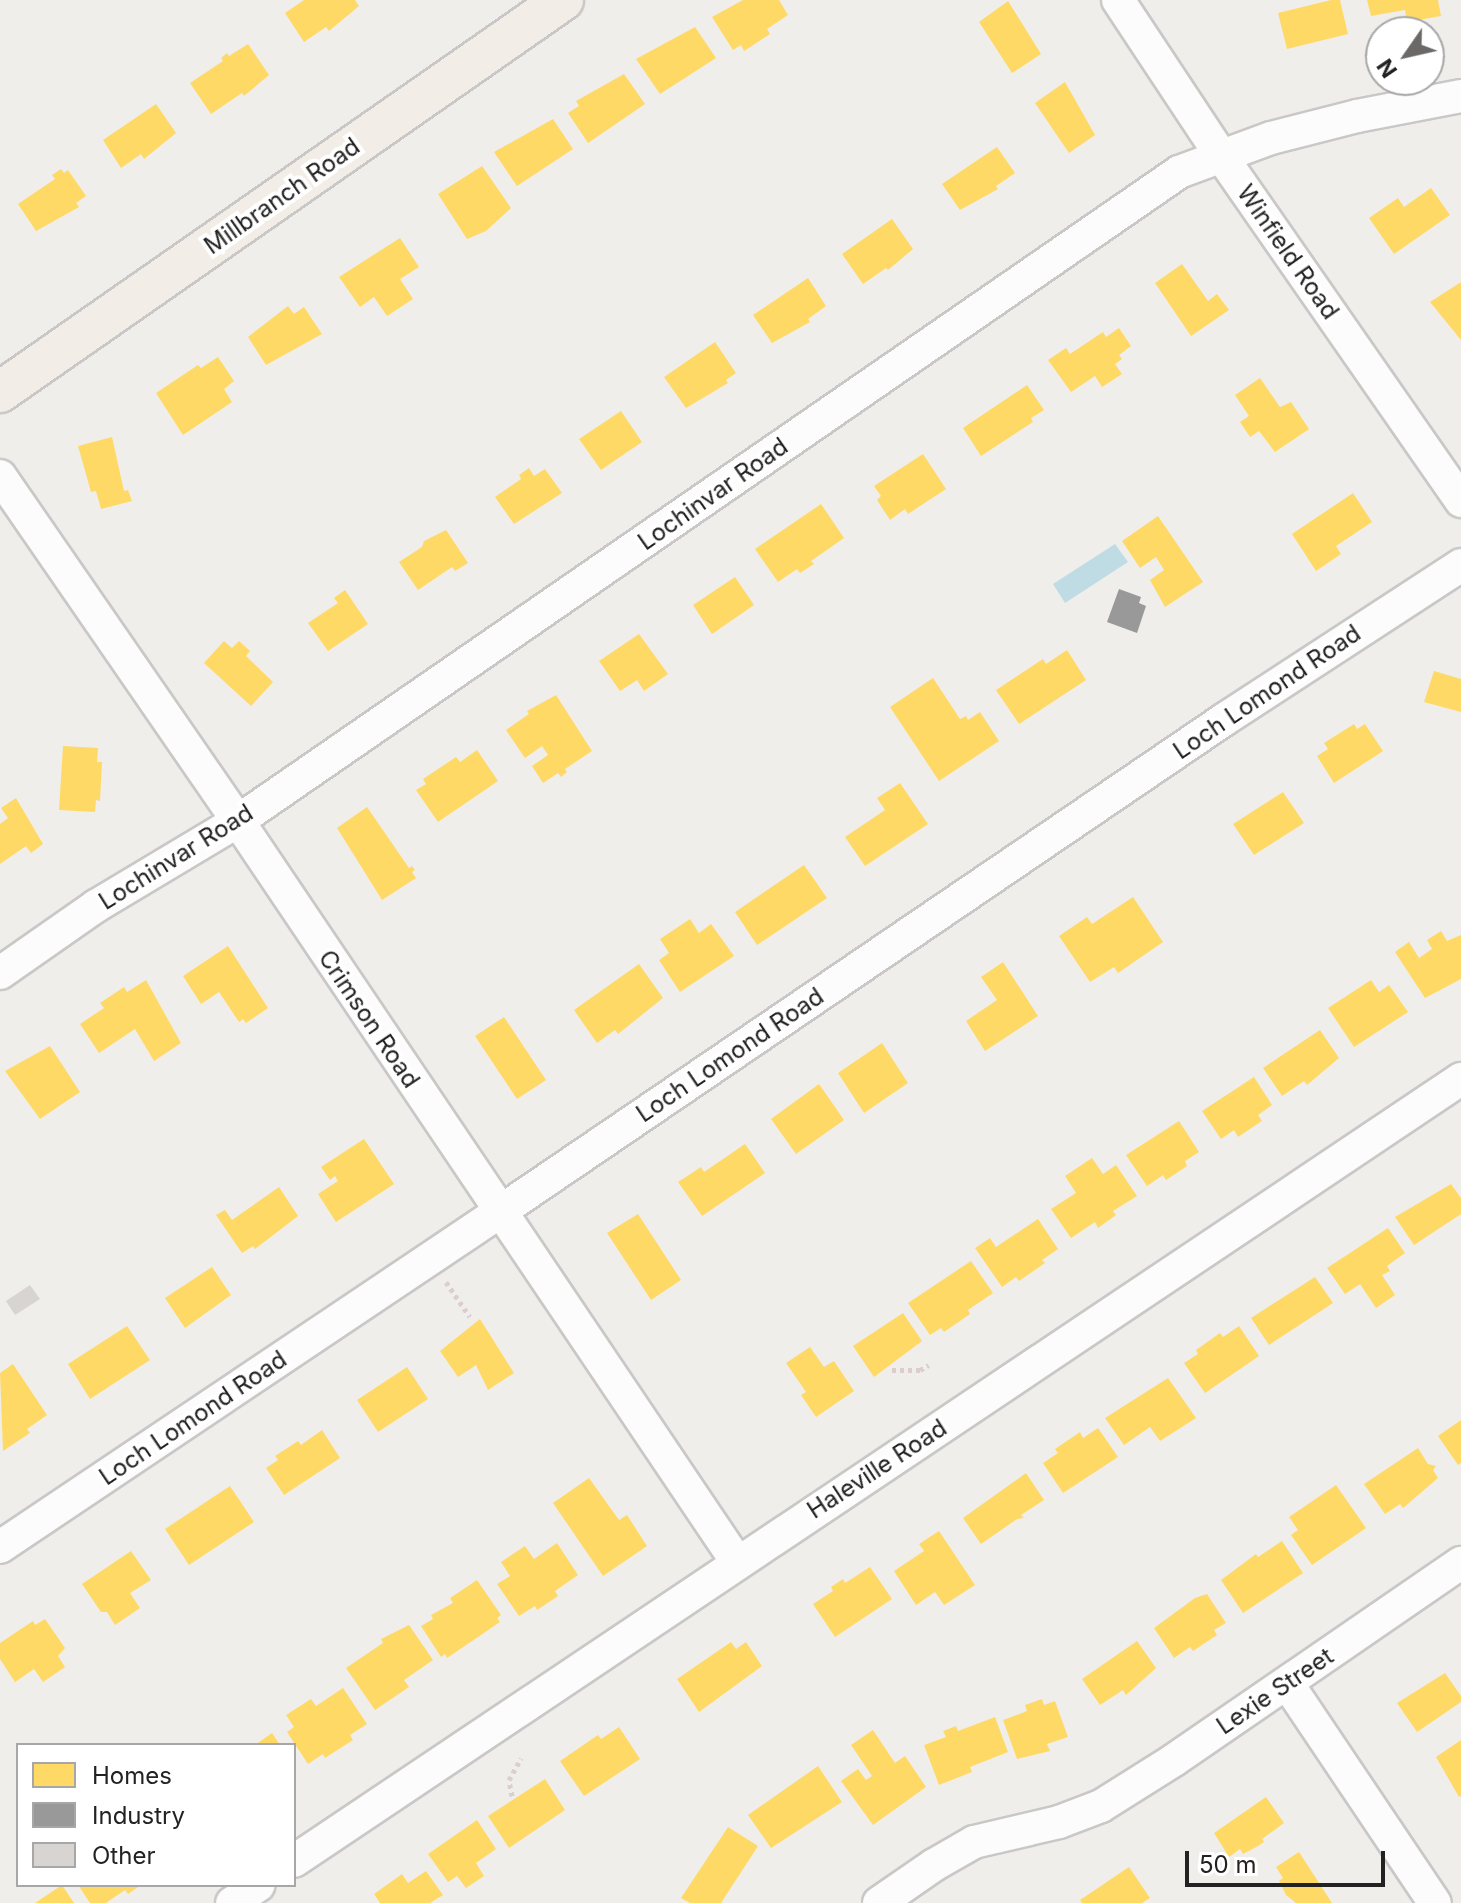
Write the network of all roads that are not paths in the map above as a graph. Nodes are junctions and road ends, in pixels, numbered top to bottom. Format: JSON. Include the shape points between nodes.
{"nodes":[{"id":1,"x":563,"y":0,"type":"edge"},
{"id":2,"x":1118,"y":0,"type":"edge"},
{"id":3,"x":1461,"y":96,"type":"edge"},
{"id":4,"x":1222,"y":157,"type":"junction"},
{"id":5,"x":0,"y":392,"type":"edge"},
{"id":6,"x":0,"y":476,"type":"edge"},
{"id":7,"x":1461,"y":501,"type":"edge"},
{"id":8,"x":1461,"y":565,"type":"edge"},
{"id":9,"x":238,"y":821,"type":"junction"},
{"id":10,"x":0,"y":973,"type":"edge"},
{"id":11,"x":1461,"y":1079,"type":"edge"},
{"id":12,"x":501,"y":1211,"type":"junction"},
{"id":13,"x":0,"y":1547,"type":"edge"},
{"id":14,"x":737,"y":1562,"type":"junction"},
{"id":15,"x":1461,"y":1563,"type":"edge"},
{"id":16,"x":1287,"y":1683,"type":"junction"},
{"id":17,"x":296,"y":1860,"type":"edge"},
{"id":18,"x":256,"y":1887,"type":"edge"},
{"id":19,"x":232,"y":1903,"type":"edge"},
{"id":20,"x":879,"y":1903,"type":"edge"},
{"id":21,"x":1435,"y":1903,"type":"edge"}],
"edges":[{"from":1,"to":5,"type":"main road","name":"Millbranch Road"},
{"from":2,"to":4,"type":"street","name":"Winfield Road"},
{"from":3,"to":4,"type":"street","name":"Lochinvar Road","via":[[1357,116]]},
{"from":4,"to":7,"type":"street","name":"Winfield Road"},
{"from":4,"to":9,"type":"street","name":"Lochinvar Road","via":[[1179,172]]},
{"from":6,"to":9,"type":"street","name":"Crimson Road"},
{"from":8,"to":12,"type":"street","name":"Loch Lomond Road"},
{"from":9,"to":10,"type":"street","name":"Lochinvar Road","via":[[96,906]]},
{"from":9,"to":12,"type":"street","name":"Crimson Road"},
{"from":11,"to":14,"type":"street","name":"Haleville Road"},
{"from":12,"to":13,"type":"street","name":"Loch Lomond Road"},
{"from":12,"to":14,"type":"street","name":"Crimson Road"},
{"from":14,"to":17,"type":"street","name":"Haleville Road"},
{"from":15,"to":16,"type":"street","name":"Lexie Street"},
{"from":16,"to":20,"type":"street","name":"Lexie Street","via":[[1086,1812],[974,1842]]},
{"from":16,"to":21,"type":"street"},
{"from":18,"to":19,"type":"street"}]}
